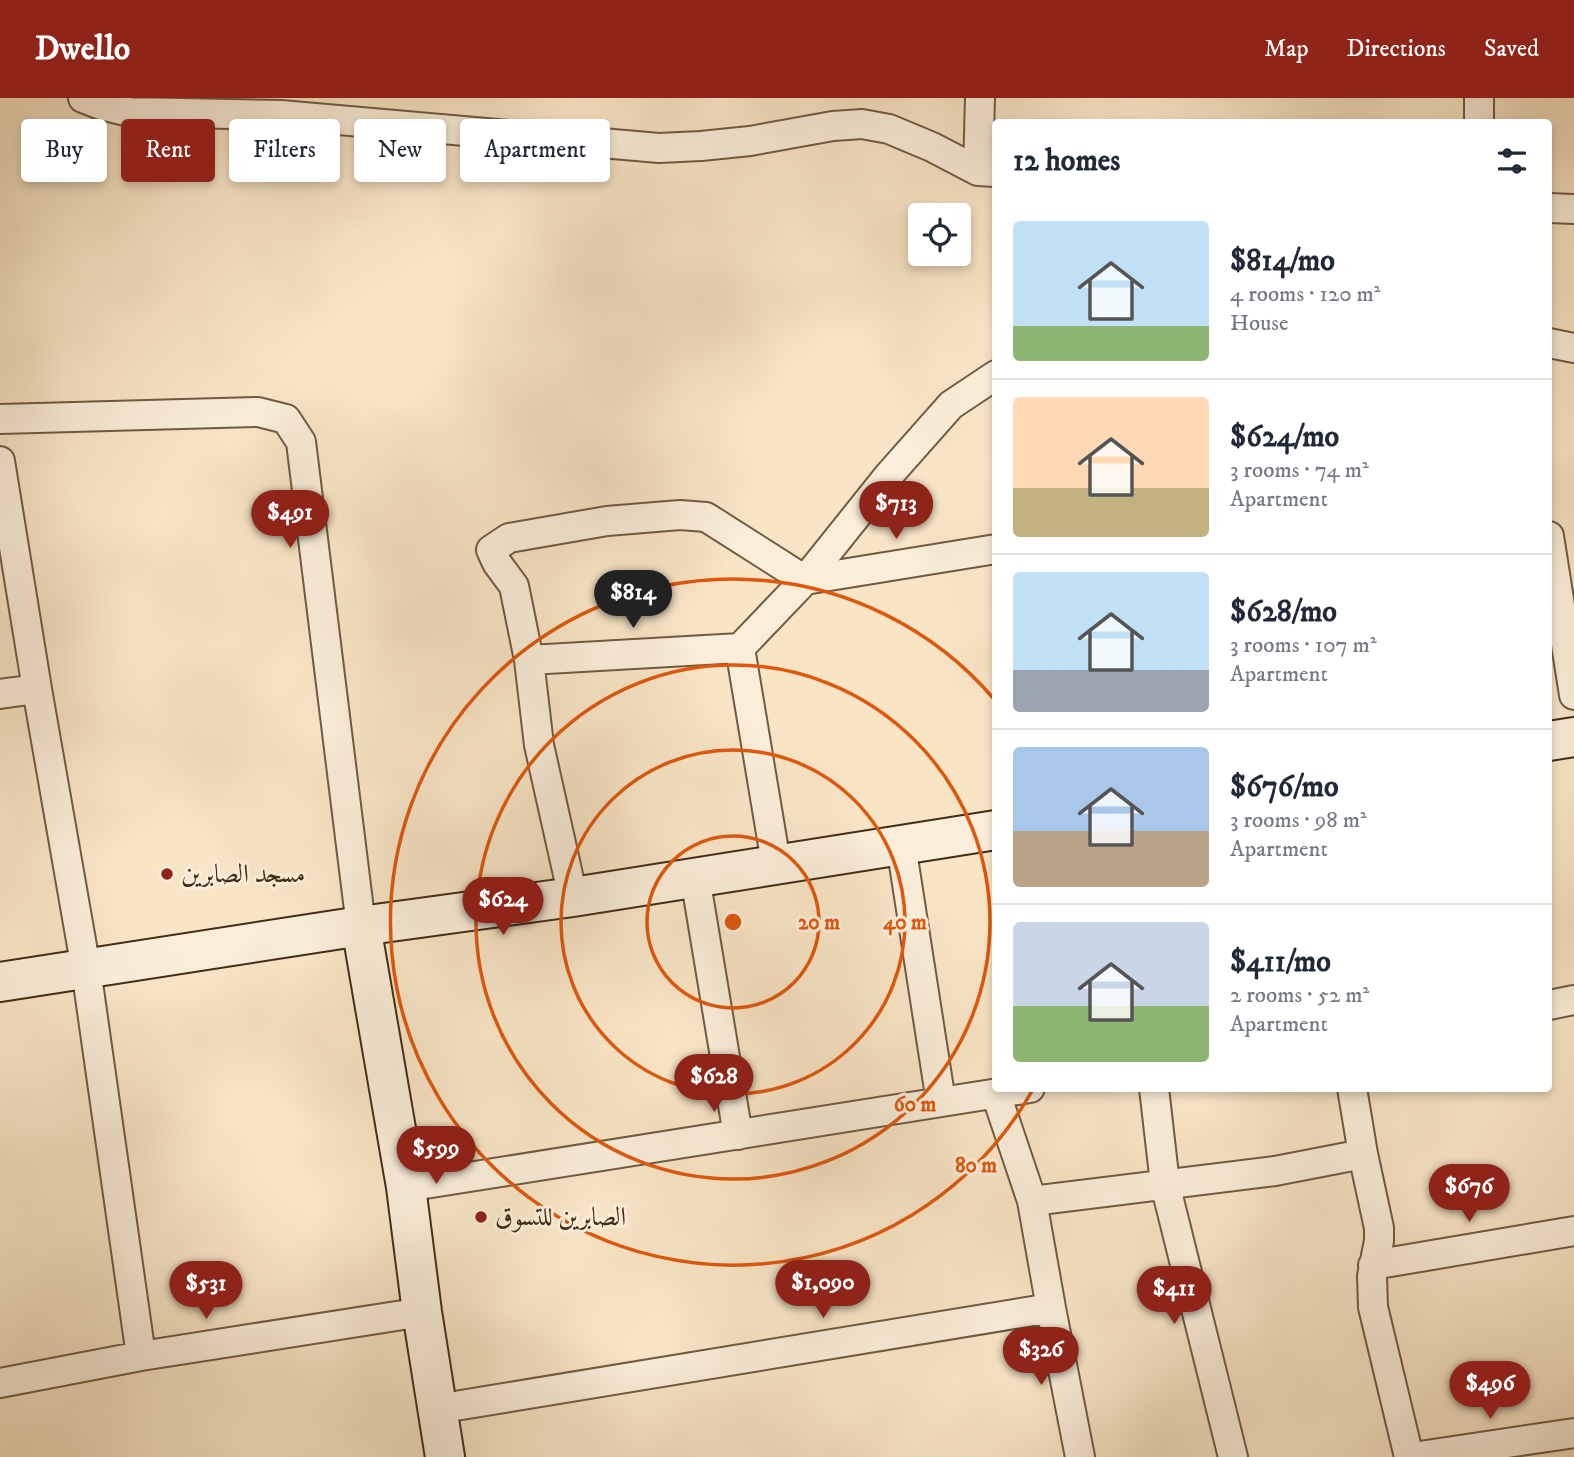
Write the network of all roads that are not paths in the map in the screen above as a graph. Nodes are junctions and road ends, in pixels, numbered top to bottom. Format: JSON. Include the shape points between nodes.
{"nodes":[{"id":1,"x":83,"y":98,"type":"edge"},
{"id":2,"x":980,"y":98,"type":"edge"},
{"id":3,"x":1479,"y":98,"type":"edge"},
{"id":4,"x":281,"y":107,"type":"edge"},
{"id":5,"x":1479,"y":119,"type":"edge"},
{"id":6,"x":987,"y":172,"type":"edge"},
{"id":7,"x":1552,"y":208,"type":"edge"},
{"id":8,"x":1574,"y":209,"type":"edge"},
{"id":9,"x":1552,"y":344,"type":"edge"},
{"id":10,"x":1574,"y":348,"type":"edge"},
{"id":11,"x":992,"y":378,"type":"edge"},
{"id":12,"x":0,"y":419,"type":"edge"},
{"id":13,"x":0,"y":461,"type":"edge"},
{"id":14,"x":1552,"y":542,"type":"edge"},
{"id":15,"x":992,"y":550,"type":"edge"},
{"id":16,"x":1564,"y":568,"type":"edge"},
{"id":17,"x":805,"y":580,"type":"junction"},
{"id":18,"x":740,"y":648,"type":"junction"},
{"id":19,"x":529,"y":660,"type":"junction"},
{"id":20,"x":37,"y":689,"type":"junction"},
{"id":21,"x":0,"y":694,"type":"edge"},
{"id":22,"x":1574,"y":695,"type":"edge"},
{"id":23,"x":1574,"y":737,"type":"edge"},
{"id":24,"x":1552,"y":741,"type":"edge"},
{"id":25,"x":992,"y":831,"type":"edge"},
{"id":26,"x":901,"y":845,"type":"junction"},
{"id":27,"x":776,"y":863,"type":"junction"},
{"id":28,"x":695,"y":877,"type":"junction"},
{"id":29,"x":573,"y":897,"type":"junction"},
{"id":30,"x":361,"y":926,"type":"junction"},
{"id":31,"x":86,"y":969,"type":"junction"},
{"id":32,"x":0,"y":982,"type":"edge"},
{"id":33,"x":1574,"y":1000,"type":"edge"},
{"id":34,"x":1552,"y":1004,"type":"edge"},
{"id":35,"x":1007,"y":1092,"type":"edge"},
{"id":36,"x":1154,"y":1092,"type":"edge"},
{"id":37,"x":1353,"y":1092,"type":"edge"},
{"id":38,"x":996,"y":1094,"type":"junction"},
{"id":39,"x":941,"y":1102,"type":"junction"},
{"id":40,"x":738,"y":1135,"type":"junction"},
{"id":41,"x":1363,"y":1154,"type":"junction"},
{"id":42,"x":1165,"y":1184,"type":"junction"},
{"id":43,"x":406,"y":1187,"type":"junction"},
{"id":44,"x":1032,"y":1201,"type":"junction"},
{"id":45,"x":1574,"y":1231,"type":"edge"},
{"id":46,"x":1373,"y":1265,"type":"junction"},
{"id":47,"x":1051,"y":1308,"type":"junction"},
{"id":48,"x":422,"y":1312,"type":"junction"},
{"id":49,"x":141,"y":1356,"type":"junction"},
{"id":50,"x":0,"y":1383,"type":"edge"},
{"id":51,"x":437,"y":1409,"type":"junction"},
{"id":52,"x":1574,"y":1433,"type":"edge"},
{"id":53,"x":445,"y":1457,"type":"edge"},
{"id":54,"x":1080,"y":1457,"type":"edge"},
{"id":55,"x":1233,"y":1457,"type":"edge"},
{"id":56,"x":1411,"y":1457,"type":"edge"}],
"edges":[{"from":1,"to":4,"type":"street","via":[[129,112]]},
{"from":2,"to":6,"type":"street"},
{"from":3,"to":5,"type":"street"},
{"from":4,"to":6,"type":"street","via":[[659,148],[750,141],[862,124],[889,129]]},
{"from":7,"to":8,"type":"street"},
{"from":9,"to":10,"type":"street"},
{"from":11,"to":17,"type":"street","via":[[951,405]]},
{"from":12,"to":30,"type":"street","via":[[258,412],[286,419],[301,442]]},
{"from":13,"to":20,"type":"street"},
{"from":14,"to":16,"type":"street"},
{"from":15,"to":17,"type":"street"},
{"from":16,"to":22,"type":"street"},
{"from":17,"to":18,"type":"street"},
{"from":17,"to":19,"type":"street","via":[[706,517],[607,521],[509,537],[491,550],[514,586]]},
{"from":18,"to":19,"type":"street"},
{"from":18,"to":27,"type":"street"},
{"from":19,"to":29,"type":"street","via":[[539,745]]},
{"from":20,"to":21,"type":"street"},
{"from":20,"to":31,"type":"street"},
{"from":23,"to":24,"type":"street"},
{"from":25,"to":26,"type":"street"},
{"from":26,"to":27,"type":"street"},
{"from":26,"to":39,"type":"street"},
{"from":27,"to":28,"type":"street"},
{"from":28,"to":29,"type":"street"},
{"from":28,"to":40,"type":"street"},
{"from":29,"to":30,"type":"street"},
{"from":30,"to":31,"type":"street"},
{"from":30,"to":43,"type":"street"},
{"from":31,"to":32,"type":"street"},
{"from":31,"to":49,"type":"street"},
{"from":33,"to":34,"type":"street"},
{"from":35,"to":38,"type":"street"},
{"from":36,"to":42,"type":"street"},
{"from":37,"to":41,"type":"street"},
{"from":38,"to":39,"type":"street"},
{"from":38,"to":44,"type":"street"},
{"from":39,"to":40,"type":"street"},
{"from":40,"to":43,"type":"street"},
{"from":41,"to":42,"type":"street","via":[[1275,1171]]},
{"from":41,"to":46,"type":"street","via":[[1379,1228]]},
{"from":42,"to":44,"type":"street"},
{"from":42,"to":55,"type":"street"},
{"from":43,"to":48,"type":"street"},
{"from":44,"to":47,"type":"street"},
{"from":45,"to":46,"type":"street"},
{"from":46,"to":56,"type":"street","via":[[1374,1307]]},
{"from":47,"to":51,"type":"street"},
{"from":47,"to":54,"type":"street"},
{"from":48,"to":49,"type":"street"},
{"from":48,"to":51,"type":"street"},
{"from":49,"to":50,"type":"street"},
{"from":51,"to":53,"type":"street"},
{"from":52,"to":56,"type":"street"}]}
